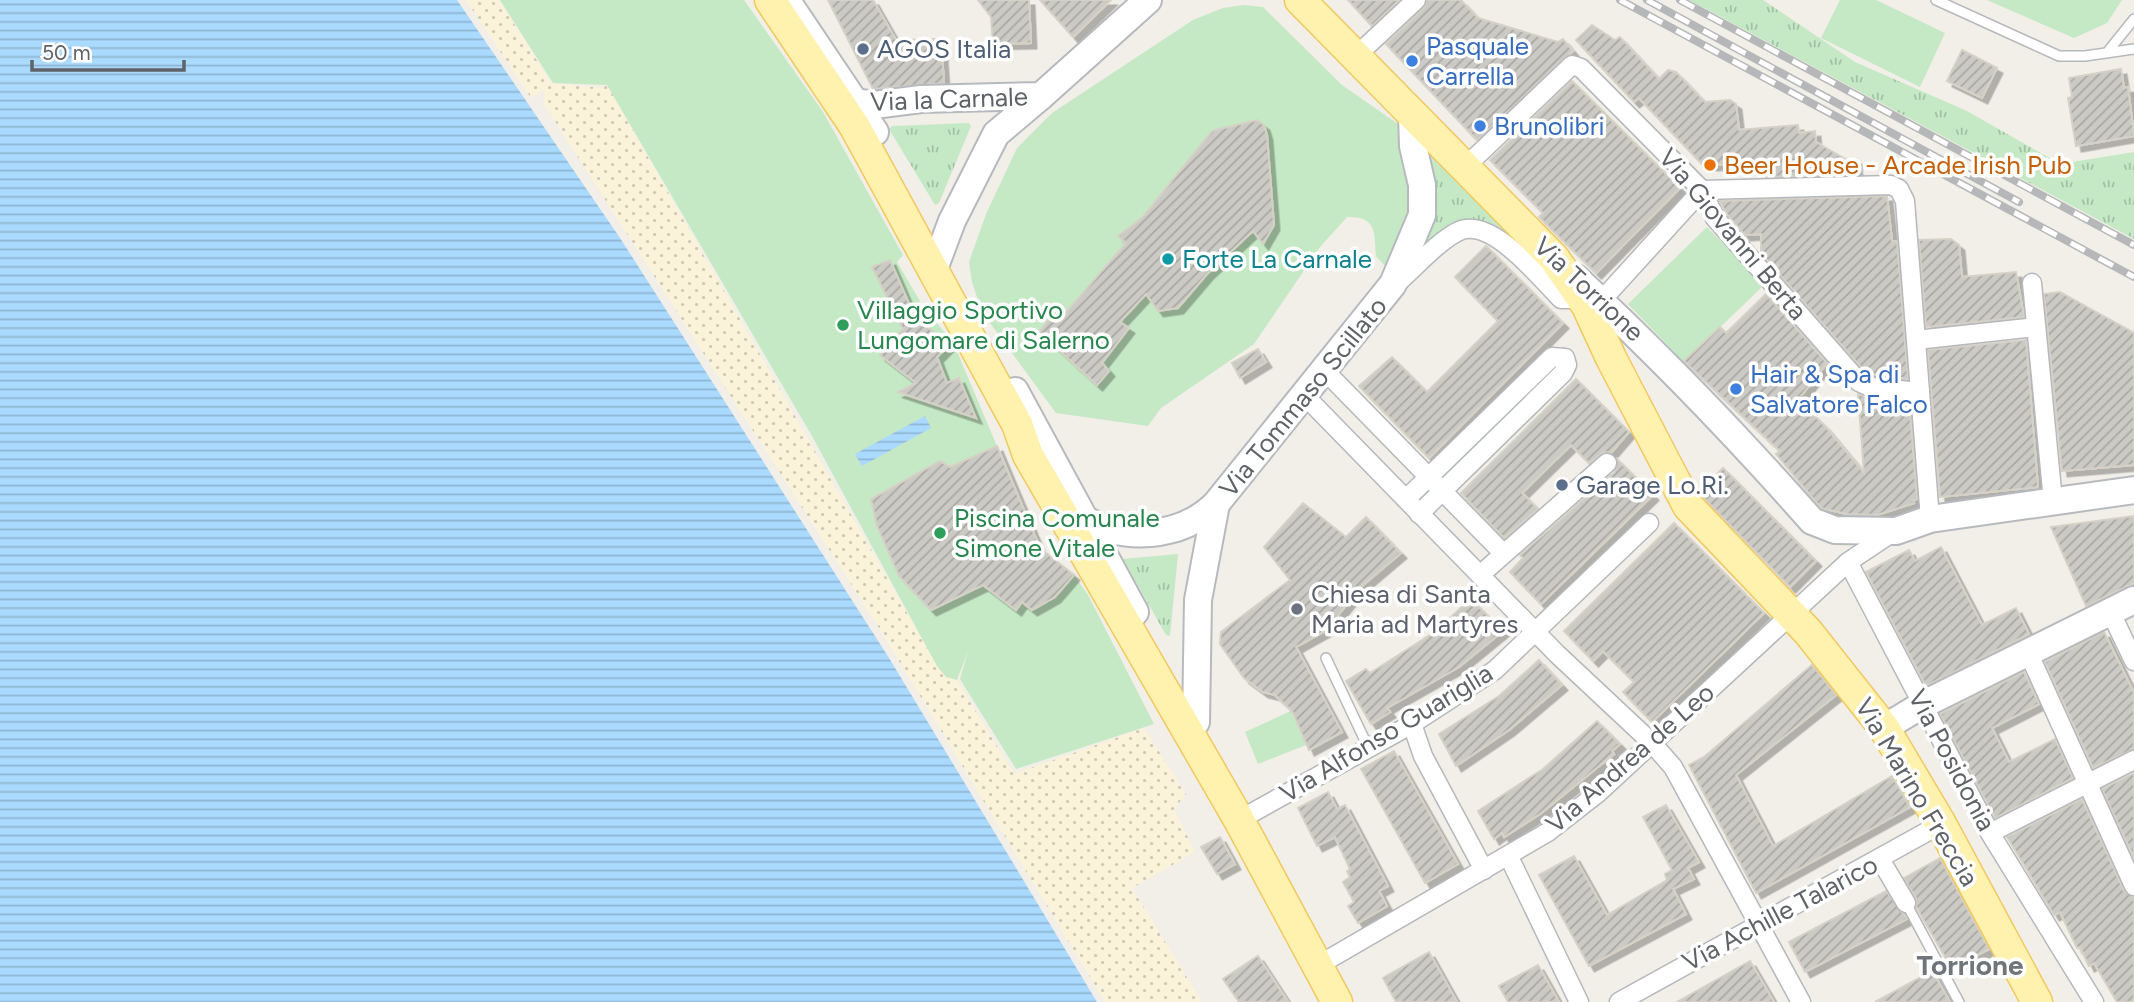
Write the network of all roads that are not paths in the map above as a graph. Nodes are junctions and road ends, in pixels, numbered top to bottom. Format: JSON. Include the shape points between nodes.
{"nodes":[{"id":1,"x":770,"y":0,"type":"edge"},
{"id":2,"x":786,"y":0,"type":"edge"},
{"id":3,"x":1148,"y":0,"type":"edge"},
{"id":4,"x":1300,"y":0,"type":"edge"},
{"id":5,"x":1416,"y":0,"type":"edge"},
{"id":6,"x":1936,"y":0,"type":"edge"},
{"id":7,"x":2134,"y":19,"type":"edge"},
{"id":8,"x":2134,"y":49,"type":"edge"},
{"id":9,"x":2109,"y":50,"type":"junction"},
{"id":10,"x":1357,"y":55,"type":"junction"},
{"id":11,"x":1041,"y":96,"type":"junction"},
{"id":12,"x":856,"y":102,"type":"junction"},
{"id":13,"x":1412,"y":115,"type":"junction"},
{"id":14,"x":1465,"y":167,"type":"junction"},
{"id":15,"x":1702,"y":190,"type":"junction"},
{"id":16,"x":936,"y":261,"type":"junction"},
{"id":17,"x":2032,"y":283,"type":"dead end"},
{"id":18,"x":1390,"y":290,"type":"junction"},
{"id":19,"x":1592,"y":300,"type":"junction"},
{"id":20,"x":2036,"y":327,"type":"junction"},
{"id":21,"x":1916,"y":340,"type":"junction"},
{"id":22,"x":1325,"y":371,"type":"junction"},
{"id":23,"x":1920,"y":391,"type":"junction"},
{"id":24,"x":1305,"y":396,"type":"junction"},
{"id":25,"x":1017,"y":424,"type":"junction"},
{"id":26,"x":1607,"y":463,"type":"dead end"},
{"id":27,"x":1430,"y":475,"type":"junction"},
{"id":28,"x":1444,"y":490,"type":"junction"},
{"id":29,"x":2134,"y":490,"type":"edge"},
{"id":30,"x":1406,"y":499,"type":"junction"},
{"id":31,"x":2053,"y":501,"type":"junction"},
{"id":32,"x":1216,"y":504,"type":"junction"},
{"id":33,"x":1419,"y":514,"type":"junction"},
{"id":34,"x":1084,"y":519,"type":"junction"},
{"id":35,"x":1930,"y":519,"type":"junction"},
{"id":36,"x":1649,"y":523,"type":"dead end"},
{"id":37,"x":1896,"y":531,"type":"junction"},
{"id":38,"x":1503,"y":553,"type":"junction"},
{"id":39,"x":1849,"y":562,"type":"junction"},
{"id":40,"x":1480,"y":575,"type":"junction"},
{"id":41,"x":2122,"y":606,"type":"edge"},
{"id":42,"x":1792,"y":614,"type":"junction"},
{"id":43,"x":1536,"y":630,"type":"junction"},
{"id":44,"x":2028,"y":652,"type":"junction"},
{"id":45,"x":1326,"y":658,"type":"dead end"},
{"id":46,"x":2134,"y":661,"type":"edge"},
{"id":47,"x":1922,"y":705,"type":"junction"},
{"id":48,"x":1196,"y":722,"type":"junction"},
{"id":49,"x":1412,"y":724,"type":"junction"},
{"id":50,"x":1884,"y":728,"type":"junction"},
{"id":51,"x":1651,"y":742,"type":"junction"},
{"id":52,"x":1368,"y":747,"type":"junction"},
{"id":53,"x":2134,"y":760,"type":"edge"},
{"id":54,"x":1212,"y":762,"type":"junction"},
{"id":55,"x":2086,"y":782,"type":"junction"},
{"id":56,"x":1244,"y":817,"type":"junction"},
{"id":57,"x":1941,"y":824,"type":"junction"},
{"id":58,"x":1990,"y":833,"type":"junction"},
{"id":59,"x":1509,"y":857,"type":"junction"},
{"id":60,"x":1880,"y":859,"type":"junction"},
{"id":61,"x":1484,"y":870,"type":"junction"},
{"id":62,"x":2134,"y":886,"type":"edge"},
{"id":63,"x":1906,"y":903,"type":"joint"},
{"id":64,"x":1759,"y":923,"type":"junction"},
{"id":65,"x":1323,"y":962,"type":"junction"},
{"id":66,"x":1337,"y":1002,"type":"edge"},
{"id":67,"x":1352,"y":1002,"type":"edge"},
{"id":68,"x":1579,"y":1002,"type":"edge"},
{"id":69,"x":1619,"y":1002,"type":"edge"},
{"id":70,"x":1801,"y":1002,"type":"edge"},
{"id":71,"x":1959,"y":1002,"type":"edge"},
{"id":72,"x":2037,"y":1002,"type":"edge"},
{"id":73,"x":2094,"y":1002,"type":"edge"}],
"edges":[{"from":1,"to":16,"type":"main road","via":[[838,99]]},
{"from":2,"to":12,"type":"street"},
{"from":3,"to":11,"type":"street","name":"Via la Carnale"},
{"from":4,"to":10,"type":"main road","name":"Via Torrione"},
{"from":5,"to":10,"type":"street"},
{"from":6,"to":9,"type":"lane","via":[[2059,56]]},
{"from":7,"to":9,"type":"lane"},
{"from":8,"to":9,"type":"lane"},
{"from":10,"to":13,"type":"main road","name":"Via Torrione"},
{"from":11,"to":12,"type":"street","name":"Via la Carnale","via":[[874,105]]},
{"from":11,"to":16,"type":"street","name":"Via la Carnale","via":[[996,134]]},
{"from":12,"to":16,"type":"street"},
{"from":13,"to":14,"type":"main road","name":"Via Torrione"},
{"from":13,"to":18,"type":"street","name":"Via Tommaso Scillato","via":[[1422,215]]},
{"from":14,"to":15,"type":"street","name":"Via Giovanni Berta","via":[[1572,65],[1581,68]]},
{"from":14,"to":19,"type":"main road","name":"Via Torrione"},
{"from":15,"to":19,"type":"street"},
{"from":15,"to":21,"type":"street","via":[[1891,185],[1899,189],[1905,201]]},
{"from":15,"to":23,"type":"street","name":"Via Giovanni Berta","via":[[1715,218],[1859,382]]},
{"from":16,"to":25,"type":"main road"},
{"from":16,"to":34,"type":"street"},
{"from":17,"to":20,"type":"street"},
{"from":18,"to":19,"type":"street","name":"Via Tommaso Scillato","via":[[1445,240],[1460,230],[1474,228],[1494,235],[1561,299]]},
{"from":18,"to":22,"type":"street","name":"Via Tommaso Scillato"},
{"from":19,"to":37,"type":"street","name":"Via Torrione","via":[[1639,336],[1812,521],[1835,530]]},
{"from":19,"to":42,"type":"main road","name":"Via Marino Freccia","via":[[1688,506]]},
{"from":20,"to":21,"type":"street"},
{"from":20,"to":31,"type":"street"},
{"from":21,"to":23,"type":"street"},
{"from":22,"to":24,"type":"street","name":"Via Tommaso Scillato"},
{"from":22,"to":27,"type":"street"},
{"from":23,"to":35,"type":"street"},
{"from":24,"to":30,"type":"street"},
{"from":24,"to":32,"type":"street","name":"Via Tommaso Scillato"},
{"from":25,"to":34,"type":"street","name":"Via Tommaso Scillato","via":[[1072,511]]},
{"from":25,"to":54,"type":"main road","via":[[1028,455]]},
{"from":26,"to":38,"type":"street"},
{"from":27,"to":28,"type":"street"},
{"from":27,"to":28,"type":"street","via":[[1552,357],[1565,358],[1563,373]]},
{"from":27,"to":30,"type":"street"},
{"from":28,"to":33,"type":"street"},
{"from":28,"to":38,"type":"street"},
{"from":29,"to":31,"type":"street"},
{"from":30,"to":33,"type":"street"},
{"from":31,"to":35,"type":"street"},
{"from":32,"to":34,"type":"street","name":"Via Tommaso Scillato","via":[[1196,521],[1152,533],[1115,531]]},
{"from":32,"to":48,"type":"street","name":"Via Tommaso Scillato","via":[[1198,600]]},
{"from":33,"to":40,"type":"street"},
{"from":34,"to":48,"type":"street"},
{"from":35,"to":37,"type":"street"},
{"from":36,"to":43,"type":"street","name":"Via Alfonso Guariglia"},
{"from":37,"to":39,"type":"street"},
{"from":38,"to":40,"type":"street"},
{"from":39,"to":42,"type":"street","name":"Via Andrea de Leo"},
{"from":39,"to":47,"type":"street","name":"Via Posidonia"},
{"from":40,"to":43,"type":"street"},
{"from":41,"to":44,"type":"street"},
{"from":41,"to":46,"type":"street"},
{"from":42,"to":50,"type":"main road","name":"Via Marino Freccia"},
{"from":42,"to":51,"type":"street","name":"Via Andrea de Leo"},
{"from":43,"to":49,"type":"street","name":"Via Alfonso Guariglia","via":[[1495,670]]},
{"from":43,"to":51,"type":"street"},
{"from":44,"to":47,"type":"street"},
{"from":44,"to":55,"type":"street"},
{"from":45,"to":52,"type":"lane"},
{"from":47,"to":50,"type":"street"},
{"from":47,"to":58,"type":"street","name":"Via Posidonia"},
{"from":48,"to":54,"type":"street"},
{"from":49,"to":52,"type":"street","name":"Via Alfonso Guariglia"},
{"from":49,"to":61,"type":"street","via":[[1423,756]]},
{"from":50,"to":57,"type":"main road","name":"Via Marino Freccia"},
{"from":51,"to":59,"type":"street","name":"Via Andrea de Leo","via":[[1598,793]]},
{"from":51,"to":64,"type":"street","via":[[1673,767]]},
{"from":52,"to":56,"type":"street","name":"Via Alfonso Guariglia"},
{"from":53,"to":55,"type":"street"},
{"from":54,"to":56,"type":"main road"},
{"from":55,"to":58,"type":"street"},
{"from":55,"to":62,"type":"street"},
{"from":56,"to":65,"type":"main road"},
{"from":57,"to":60,"type":"street","name":"Via Achille Talarico"},
{"from":57,"to":72,"type":"main road","name":"Via Marino Freccia"},
{"from":58,"to":73,"type":"street","name":"Via Posidonia"},
{"from":59,"to":61,"type":"street","name":"Via Andrea de Leo"},
{"from":59,"to":68,"type":"street"},
{"from":60,"to":63,"type":"street"},
{"from":60,"to":64,"type":"street","name":"Via Achille Talarico"},
{"from":61,"to":65,"type":"street","name":"Via Andrea de Leo"},
{"from":63,"to":71,"type":"lane"},
{"from":64,"to":69,"type":"street","name":"Via Achille Talarico"},
{"from":64,"to":70,"type":"street"},
{"from":65,"to":66,"type":"main road"},
{"from":65,"to":67,"type":"street"}]}
